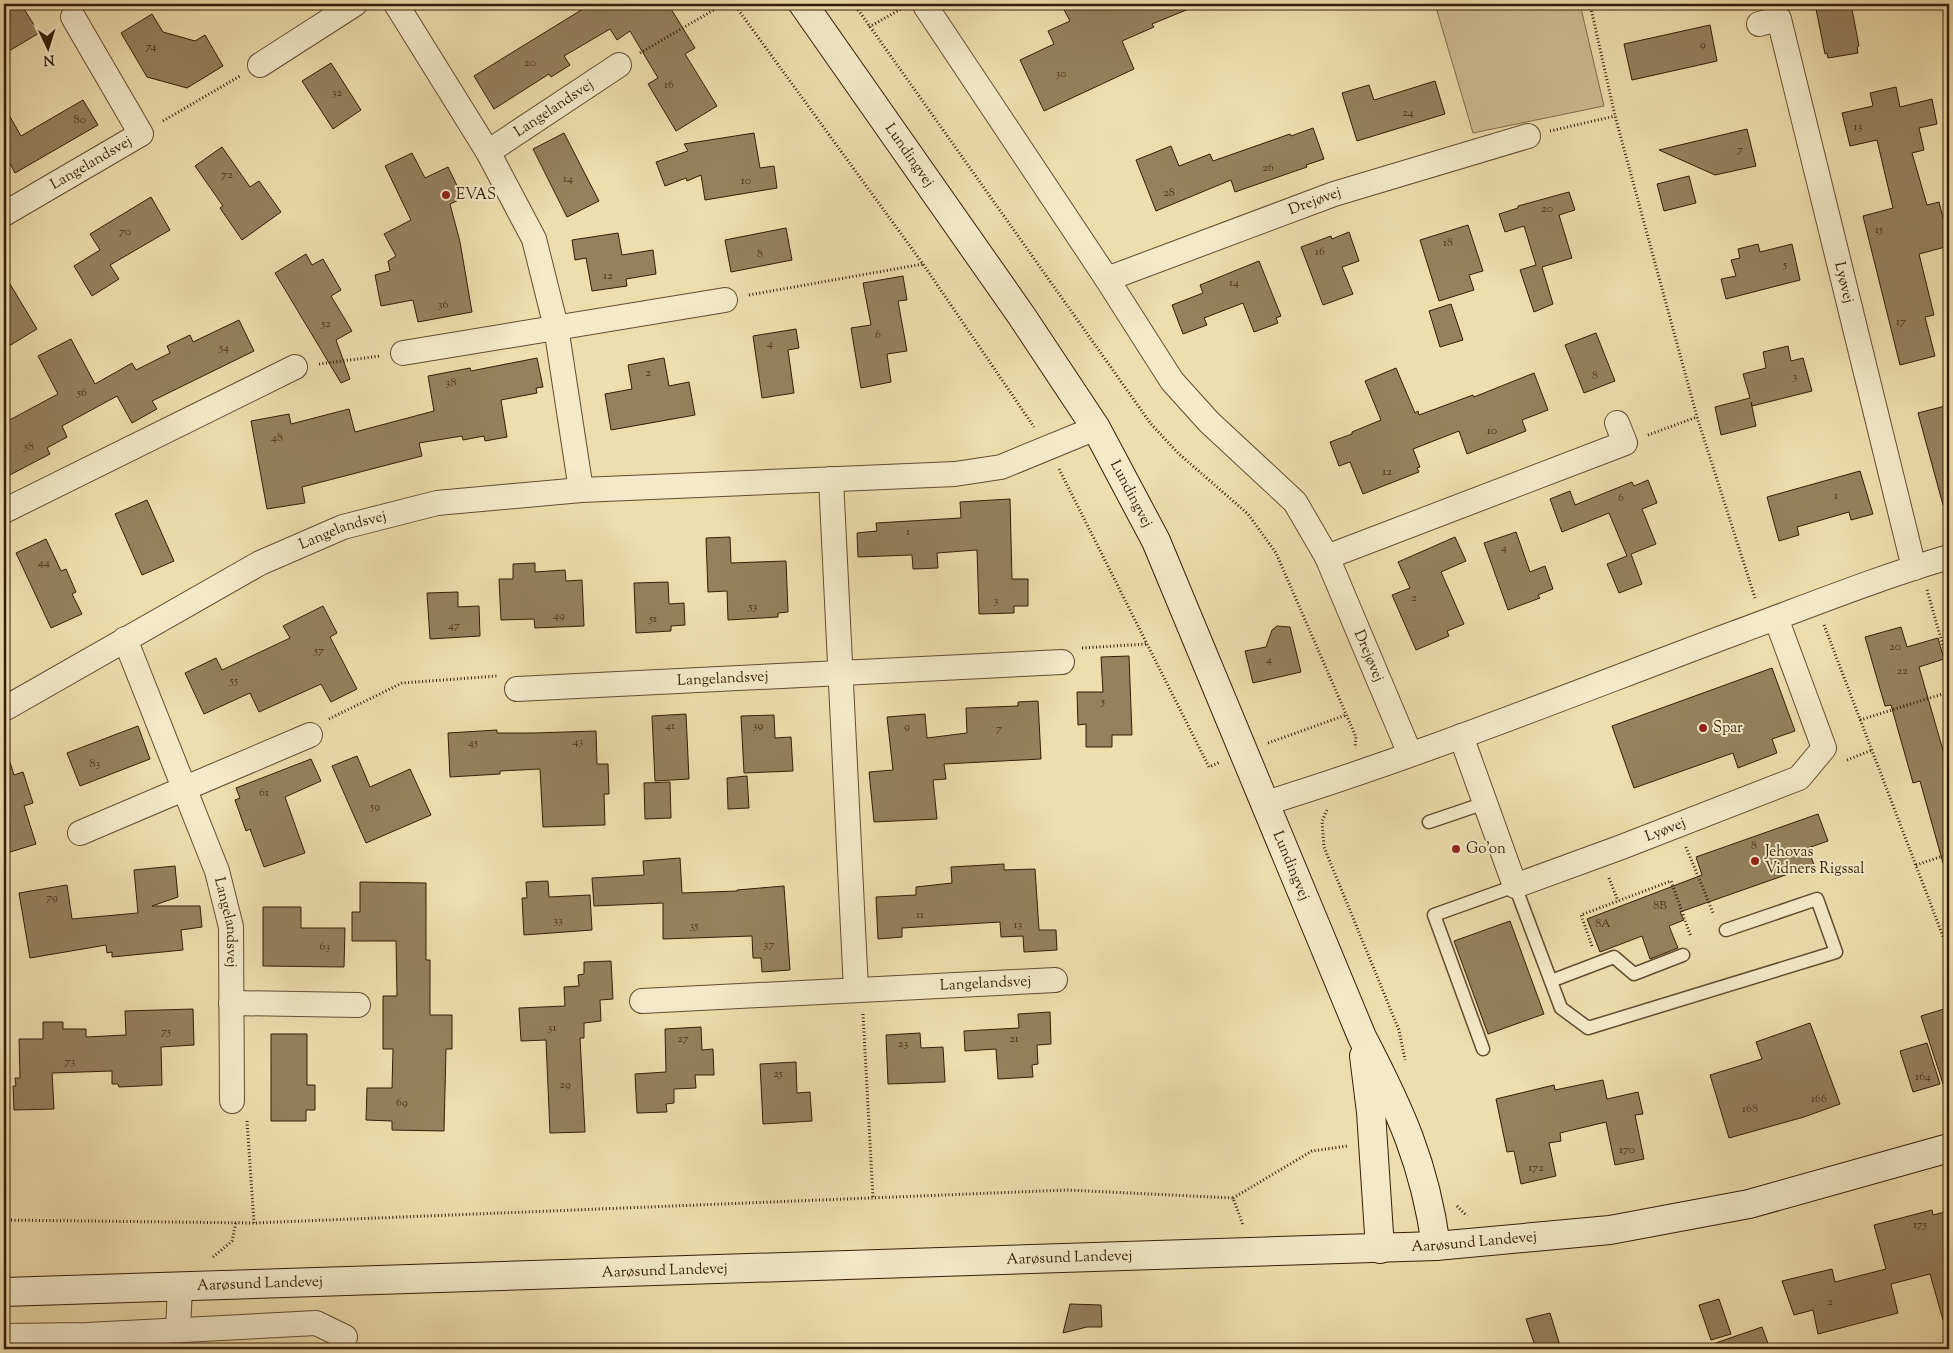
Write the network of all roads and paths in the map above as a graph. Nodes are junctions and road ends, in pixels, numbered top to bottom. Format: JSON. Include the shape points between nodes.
{"nodes":[{"id":1,"x":355,"y":4,"type":"edge"},
{"id":2,"x":396,"y":4,"type":"edge"},
{"id":3,"x":724,"y":4,"type":"edge"},
{"id":4,"x":734,"y":4,"type":"edge"},
{"id":5,"x":804,"y":4,"type":"edge"},
{"id":6,"x":854,"y":4,"type":"edge"},
{"id":7,"x":1590,"y":4,"type":"edge"},
{"id":8,"x":929,"y":5,"type":"edge"},
{"id":9,"x":73,"y":17,"type":"dead end"},
{"id":10,"x":1759,"y":24,"type":"dead end"},
{"id":11,"x":869,"y":27,"type":"junction"},
{"id":12,"x":260,"y":64,"type":"joint"},
{"id":13,"x":619,"y":65,"type":"joint"},
{"id":14,"x":1615,"y":116,"type":"junction"},
{"id":15,"x":141,"y":134,"type":"junction"},
{"id":16,"x":1528,"y":136,"type":"joint"},
{"id":17,"x":488,"y":152,"type":"junction"},
{"id":18,"x":4,"y":214,"type":"edge"},
{"id":19,"x":923,"y":264,"type":"junction"},
{"id":20,"x":1107,"y":279,"type":"junction"},
{"id":21,"x":725,"y":300,"type":"joint"},
{"id":22,"x":556,"y":327,"type":"junction"},
{"id":23,"x":403,"y":353,"type":"joint"},
{"id":24,"x":295,"y":367,"type":"joint"},
{"id":25,"x":1697,"y":417,"type":"junction"},
{"id":26,"x":1096,"y":428,"type":"junction"},
{"id":27,"x":1621,"y":433,"type":"joint"},
{"id":28,"x":1049,"y":449,"type":"junction"},
{"id":29,"x":831,"y":479,"type":"junction"},
{"id":30,"x":581,"y":490,"type":"junction"},
{"id":31,"x":4,"y":511,"type":"edge"},
{"id":32,"x":1327,"y":557,"type":"junction"},
{"id":33,"x":1949,"y":557,"type":"edge"},
{"id":34,"x":1914,"y":568,"type":"junction"},
{"id":35,"x":1816,"y":603,"type":"junction"},
{"id":36,"x":1770,"y":620,"type":"junction"},
{"id":37,"x":126,"y":639,"type":"junction"},
{"id":38,"x":1146,"y":644,"type":"junction"},
{"id":39,"x":1062,"y":662,"type":"joint"},
{"id":40,"x":1949,"y":666,"type":"edge"},
{"id":41,"x":841,"y":673,"type":"junction"},
{"id":42,"x":517,"y":689,"type":"joint"},
{"id":43,"x":1949,"y":692,"type":"edge"},
{"id":44,"x":4,"y":709,"type":"edge"},
{"id":45,"x":1346,"y":715,"type":"junction"},
{"id":46,"x":1860,"y":720,"type":"junction"},
{"id":47,"x":310,"y":735,"type":"joint"},
{"id":48,"x":1461,"y":736,"type":"junction"},
{"id":49,"x":1245,"y":751,"type":"junction"},
{"id":50,"x":1410,"y":754,"type":"junction"},
{"id":51,"x":1355,"y":775,"type":"junction"},
{"id":52,"x":185,"y":788,"type":"junction"},
{"id":53,"x":1485,"y":802,"type":"junction"},
{"id":54,"x":1266,"y":803,"type":"junction"},
{"id":55,"x":1328,"y":806,"type":"dead end"},
{"id":56,"x":1429,"y":822,"type":"dead end"},
{"id":57,"x":1677,"y":826,"type":"junction"},
{"id":58,"x":80,"y":833,"type":"dead end"},
{"id":59,"x":1949,"y":854,"type":"edge"},
{"id":60,"x":1916,"y":865,"type":"junction"},
{"id":61,"x":1515,"y":886,"type":"junction"},
{"id":62,"x":1726,"y":930,"type":"joint"},
{"id":63,"x":1949,"y":952,"type":"edge"},
{"id":64,"x":1684,"y":955,"type":"joint"},
{"id":65,"x":1597,"y":963,"type":"junction"},
{"id":66,"x":1055,"y":980,"type":"dead end"},
{"id":67,"x":1550,"y":981,"type":"junction"},
{"id":68,"x":856,"y":990,"type":"junction"},
{"id":69,"x":642,"y":1001,"type":"dead end"},
{"id":70,"x":231,"y":1003,"type":"junction"},
{"id":71,"x":358,"y":1005,"type":"dead end"},
{"id":72,"x":1362,"y":1038,"type":"junction"},
{"id":73,"x":1483,"y":1049,"type":"dead end"},
{"id":74,"x":1407,"y":1067,"type":"dead end"},
{"id":75,"x":232,"y":1101,"type":"joint"},
{"id":76,"x":1373,"y":1142,"type":"junction"},
{"id":77,"x":1949,"y":1148,"type":"edge"},
{"id":78,"x":873,"y":1198,"type":"junction"},
{"id":79,"x":1233,"y":1198,"type":"junction"},
{"id":80,"x":1451,"y":1200,"type":"dead end"},
{"id":81,"x":1468,"y":1217,"type":"dead end"},
{"id":82,"x":4,"y":1220,"type":"edge"},
{"id":83,"x":236,"y":1222,"type":"junction"},
{"id":84,"x":254,"y":1223,"type":"junction"},
{"id":85,"x":1436,"y":1246,"type":"junction"},
{"id":86,"x":1380,"y":1249,"type":"junction"},
{"id":87,"x":1253,"y":1253,"type":"junction"},
{"id":88,"x":209,"y":1258,"type":"dead end"},
{"id":89,"x":180,"y":1286,"type":"junction"},
{"id":90,"x":4,"y":1292,"type":"edge"},
{"id":91,"x":178,"y":1330,"type":"junction"},
{"id":92,"x":4,"y":1336,"type":"edge"},
{"id":93,"x":345,"y":1337,"type":"dead end"}],
"edges":[{"from":1,"to":12,"type":"street"},
{"from":2,"to":17,"type":"street"},
{"from":3,"to":13,"type":"path"},
{"from":4,"to":19,"type":"path"},
{"from":5,"to":26,"type":"street","name":"Lundingvej"},
{"from":6,"to":11,"type":"path"},
{"from":7,"to":14,"type":"path"},
{"from":8,"to":11,"type":"path","via":[[902,9]]},
{"from":8,"to":20,"type":"street","name":"Drejøvej"},
{"from":9,"to":15,"type":"street","name":"Langelandsvej"},
{"from":10,"to":34,"type":"street","name":"Lyøvej","via":[[1779,20]]},
{"from":11,"to":45,"type":"path","via":[[1151,424],[1178,453],[1248,514],[1276,553]]},
{"from":12,"to":15,"type":"path"},
{"from":13,"to":17,"type":"street","name":"Langelandsvej"},
{"from":14,"to":16,"type":"path"},
{"from":14,"to":25,"type":"path"},
{"from":15,"to":18,"type":"street","name":"Langelandsvej"},
{"from":16,"to":20,"type":"street","name":"Drejøvej","via":[[1334,194]]},
{"from":17,"to":22,"type":"street","via":[[534,239]]},
{"from":19,"to":21,"type":"path"},
{"from":19,"to":28,"type":"path"},
{"from":20,"to":32,"type":"street","name":"Drejøvej","via":[[1172,381],[1209,422],[1295,502]]},
{"from":21,"to":22,"type":"street"},
{"from":22,"to":23,"type":"street"},
{"from":22,"to":30,"type":"street"},
{"from":23,"to":24,"type":"path"},
{"from":24,"to":31,"type":"street"},
{"from":25,"to":27,"type":"path"},
{"from":25,"to":36,"type":"path"},
{"from":26,"to":28,"type":"street","name":"Langelandsvej"},
{"from":26,"to":49,"type":"street","name":"Lundingvej","via":[[1156,541]]},
{"from":27,"to":32,"type":"street"},
{"from":28,"to":29,"type":"street","name":"Langelandsvej","via":[[1001,467],[955,474]]},
{"from":28,"to":38,"type":"path"},
{"from":29,"to":30,"type":"street","name":"Langelandsvej"},
{"from":29,"to":41,"type":"street"},
{"from":30,"to":37,"type":"street","name":"Langelandsvej","via":[[438,503],[343,526],[260,563]]},
{"from":32,"to":50,"type":"street","name":"Drejøvej"},
{"from":33,"to":34,"type":"street"},
{"from":34,"to":35,"type":"street"},
{"from":34,"to":40,"type":"path","via":[[1925,584]]},
{"from":35,"to":36,"type":"street"},
{"from":35,"to":46,"type":"path"},
{"from":36,"to":48,"type":"street"},
{"from":36,"to":57,"type":"street","name":"Lyøvej","via":[[1824,748],[1799,778]]},
{"from":37,"to":44,"type":"street","name":"Langelandsvej"},
{"from":37,"to":52,"type":"street","name":"Langelandsvej"},
{"from":38,"to":39,"type":"path","via":[[1070,649]]},
{"from":38,"to":49,"type":"path","via":[[1209,767]]},
{"from":39,"to":41,"type":"street","name":"Langelandsvej"},
{"from":41,"to":42,"type":"street","name":"Langelandsvej"},
{"from":41,"to":68,"type":"street"},
{"from":42,"to":47,"type":"path","via":[[504,676],[402,683],[316,726]]},
{"from":43,"to":46,"type":"path"},
{"from":45,"to":49,"type":"path"},
{"from":45,"to":51,"type":"path","via":[[1356,737]]},
{"from":46,"to":60,"type":"path"},
{"from":47,"to":52,"type":"street"},
{"from":48,"to":50,"type":"street"},
{"from":48,"to":53,"type":"street"},
{"from":49,"to":54,"type":"street","name":"Lundingvej"},
{"from":50,"to":51,"type":"street"},
{"from":51,"to":54,"type":"street"},
{"from":52,"to":58,"type":"street"},
{"from":52,"to":70,"type":"street","name":"Langelandsvej","via":[[218,871],[231,928]]},
{"from":53,"to":56,"type":"lane"},
{"from":53,"to":61,"type":"street"},
{"from":54,"to":72,"type":"street","name":"Lundingvej"},
{"from":55,"to":74,"type":"path","via":[[1322,821],[1324,847],[1400,1030]]},
{"from":57,"to":61,"type":"street","name":"Lyøvej"},
{"from":57,"to":62,"type":"path","via":[[1718,924]]},
{"from":59,"to":60,"type":"path"},
{"from":60,"to":63,"type":"path"},
{"from":61,"to":67,"type":"lane"},
{"from":61,"to":73,"type":"lane","via":[[1434,915]]},
{"from":62,"to":67,"type":"lane","via":[[1817,899],[1836,952],[1588,1028],[1561,1008]]},
{"from":64,"to":65,"type":"lane","via":[[1634,974],[1614,957]]},
{"from":64,"to":65,"type":"path","via":[[1693,943],[1671,881],[1581,915]]},
{"from":65,"to":67,"type":"lane"},
{"from":66,"to":68,"type":"street","name":"Langelandsvej"},
{"from":68,"to":69,"type":"street","name":"Langelandsvej"},
{"from":68,"to":78,"type":"path","via":[[863,1012]]},
{"from":70,"to":71,"type":"street"},
{"from":70,"to":75,"type":"street","name":"Langelandsvej"},
{"from":72,"to":76,"type":"street","name":"Lundingvej"},
{"from":72,"to":85,"type":"street","name":"Lundingvej","via":[[1394,1098],[1416,1154],[1431,1208]]},
{"from":75,"to":84,"type":"path","via":[[247,1111]]},
{"from":76,"to":79,"type":"path","via":[[1312,1151]]},
{"from":76,"to":86,"type":"street","name":"Lundingvej"},
{"from":77,"to":85,"type":"street","name":"Aarøsund Landevej","via":[[1749,1204],[1610,1230]]},
{"from":78,"to":79,"type":"path","via":[[1067,1190]]},
{"from":78,"to":84,"type":"path"},
{"from":79,"to":87,"type":"path"},
{"from":80,"to":81,"type":"path"},
{"from":82,"to":83,"type":"path"},
{"from":83,"to":84,"type":"path"},
{"from":83,"to":88,"type":"path","via":[[232,1241],[216,1256]]},
{"from":85,"to":86,"type":"street","name":"Aarøsund Landevej"},
{"from":86,"to":87,"type":"street","name":"Aarøsund Landevej"},
{"from":87,"to":89,"type":"street","name":"Aarøsund Landevej"},
{"from":89,"to":90,"type":"street","name":"Aarøsund Landevej"},
{"from":89,"to":91,"type":"street","name":"Aarøsund Landevej"},
{"from":91,"to":92,"type":"street"},
{"from":91,"to":93,"type":"street","via":[[316,1322]]}]}
